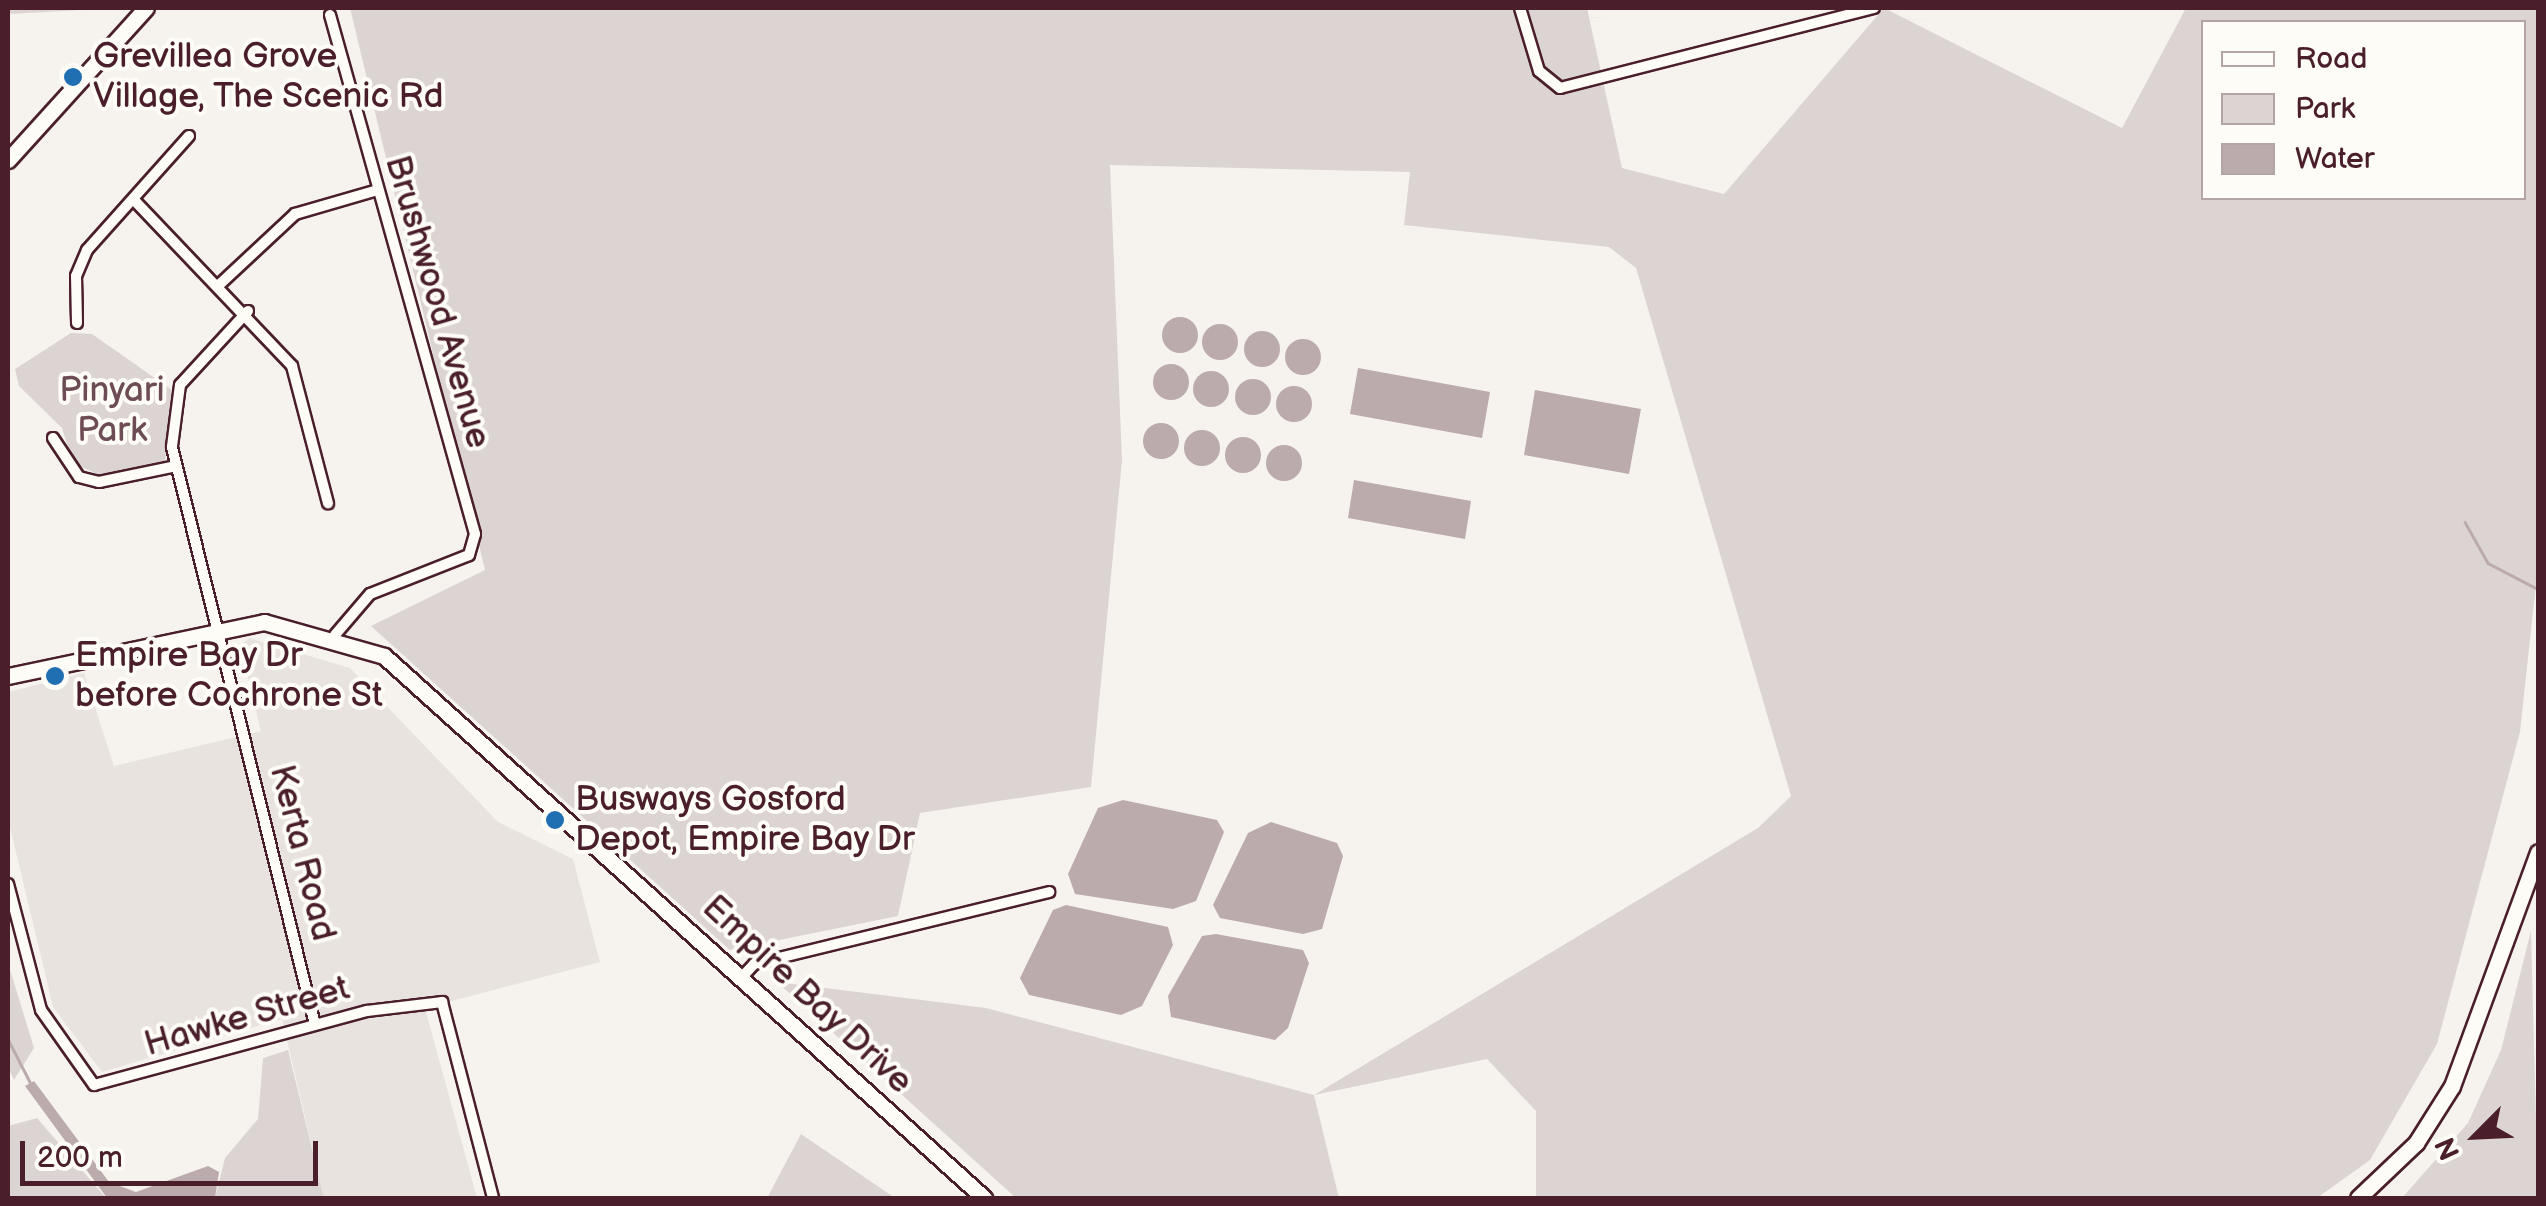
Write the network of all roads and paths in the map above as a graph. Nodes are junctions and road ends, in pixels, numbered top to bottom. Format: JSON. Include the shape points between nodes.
{"nodes":[{"id":1,"x":146,"y":8,"type":"edge"},
{"id":2,"x":1520,"y":8,"type":"edge"},
{"id":3,"x":1874,"y":8,"type":"edge"},
{"id":4,"x":330,"y":15,"type":"dead end"},
{"id":5,"x":189,"y":136,"type":"dead end"},
{"id":6,"x":8,"y":160,"type":"edge"},
{"id":7,"x":374,"y":190,"type":"junction"},
{"id":8,"x":134,"y":201,"type":"junction"},
{"id":9,"x":220,"y":284,"type":"junction"},
{"id":10,"x":248,"y":311,"type":"junction"},
{"id":11,"x":77,"y":323,"type":"dead end"},
{"id":12,"x":53,"y":438,"type":"dead end"},
{"id":13,"x":176,"y":466,"type":"junction"},
{"id":14,"x":328,"y":503,"type":"dead end"},
{"id":15,"x":218,"y":626,"type":"junction"},
{"id":16,"x":334,"y":635,"type":"junction"},
{"id":17,"x":8,"y":676,"type":"edge"},
{"id":18,"x":2538,"y":852,"type":"edge"},
{"id":19,"x":8,"y":884,"type":"edge"},
{"id":20,"x":1049,"y":892,"type":"dead end"},
{"id":21,"x":742,"y":976,"type":"junction"},
{"id":22,"x":315,"y":1025,"type":"junction"},
{"id":23,"x":493,"y":1198,"type":"edge"},
{"id":24,"x":984,"y":1198,"type":"edge"},
{"id":25,"x":2358,"y":1198,"type":"edge"}],
"edges":[{"from":1,"to":6,"type":"main road"},
{"from":2,"to":3,"type":"street","via":[[1539,71],[1560,88]]},
{"from":4,"to":7,"type":"street","name":"Brushwood Avenue"},
{"from":5,"to":8,"type":"street"},
{"from":7,"to":9,"type":"street","via":[[295,214]]},
{"from":7,"to":16,"type":"street","name":"Brushwood Avenue","via":[[474,547],[370,594]]},
{"from":8,"to":9,"type":"street"},
{"from":8,"to":11,"type":"street","via":[[87,250],[76,276]]},
{"from":9,"to":10,"type":"street"},
{"from":10,"to":13,"type":"street","name":"Kerta Road","via":[[180,385],[170,412]]},
{"from":10,"to":14,"type":"street","via":[[292,366]]},
{"from":12,"to":13,"type":"street","via":[[79,477],[99,482]]},
{"from":13,"to":15,"type":"street","name":"Kerta Road"},
{"from":15,"to":16,"type":"main road","name":"Empire Bay Drive","via":[[264,622]]},
{"from":15,"to":17,"type":"main road","name":"Empire Bay Drive"},
{"from":15,"to":22,"type":"street","name":"Kerta Road"},
{"from":16,"to":21,"type":"main road","name":"Empire Bay Drive","via":[[422,683]]},
{"from":18,"to":25,"type":"main road","via":[[2452,1086],[2416,1144]]},
{"from":19,"to":22,"type":"street","name":"Hawke Street","via":[[42,1010],[83,1073],[102,1086]]},
{"from":20,"to":21,"type":"street","via":[[754,964]]},
{"from":21,"to":24,"type":"main road","name":"Empire Bay Drive"},
{"from":22,"to":23,"type":"street","name":"Hawke Street","via":[[431,997],[447,1016]]}]}
